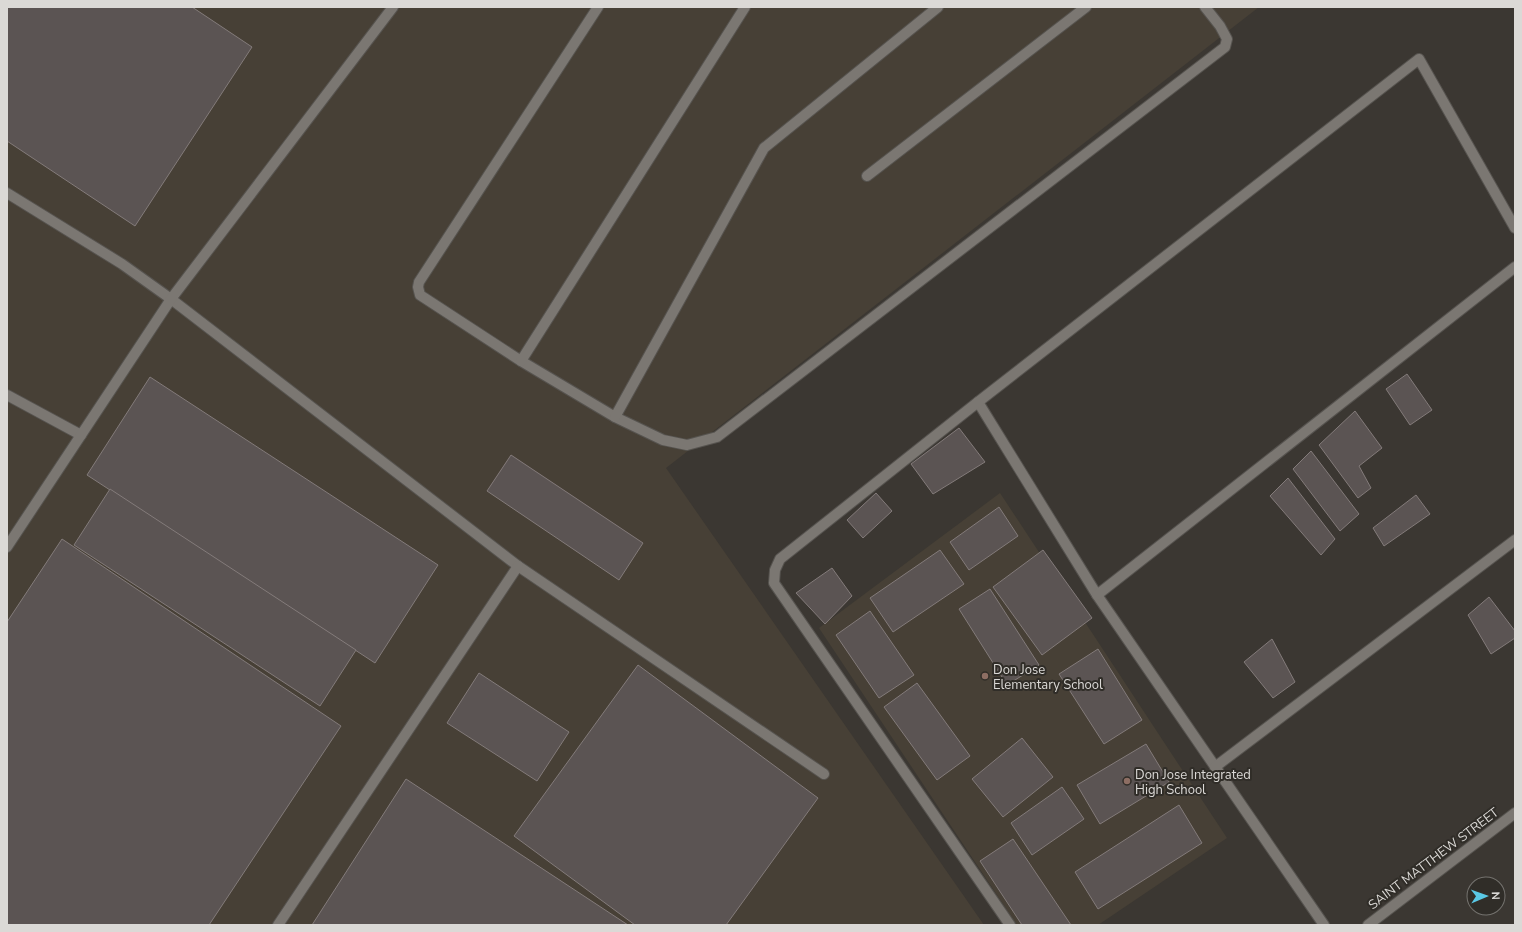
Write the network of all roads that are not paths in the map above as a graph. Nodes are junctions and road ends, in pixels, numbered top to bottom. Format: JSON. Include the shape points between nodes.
{"nodes":[{"id":1,"x":393,"y":7,"type":"edge"},
{"id":2,"x":598,"y":7,"type":"edge"},
{"id":3,"x":745,"y":7,"type":"edge"},
{"id":4,"x":938,"y":7,"type":"edge"},
{"id":5,"x":1086,"y":7,"type":"edge"},
{"id":6,"x":1205,"y":7,"type":"edge"},
{"id":7,"x":867,"y":176,"type":"dead end"},
{"id":8,"x":7,"y":193,"type":"edge"},
{"id":9,"x":1515,"y":228,"type":"edge"},
{"id":10,"x":1515,"y":267,"type":"edge"},
{"id":11,"x":171,"y":299,"type":"junction"},
{"id":12,"x":521,"y":361,"type":"junction"},
{"id":13,"x":7,"y":395,"type":"edge"},
{"id":14,"x":978,"y":402,"type":"junction"},
{"id":15,"x":615,"y":417,"type":"junction"},
{"id":16,"x":81,"y":434,"type":"junction"},
{"id":17,"x":1515,"y":540,"type":"edge"},
{"id":18,"x":7,"y":547,"type":"edge"},
{"id":19,"x":518,"y":566,"type":"junction"},
{"id":20,"x":1097,"y":595,"type":"junction"},
{"id":21,"x":1216,"y":767,"type":"junction"},
{"id":22,"x":824,"y":774,"type":"dead end"},
{"id":23,"x":1515,"y":812,"type":"edge"},
{"id":24,"x":278,"y":925,"type":"edge"},
{"id":25,"x":1010,"y":925,"type":"edge"},
{"id":26,"x":1324,"y":925,"type":"edge"},
{"id":27,"x":1368,"y":925,"type":"edge"}],
"edges":[{"from":1,"to":11,"type":"street"},
{"from":2,"to":12,"type":"street","via":[[419,282],[420,295]]},
{"from":3,"to":12,"type":"street"},
{"from":4,"to":15,"type":"street","via":[[764,148]]},
{"from":5,"to":7,"type":"street"},
{"from":6,"to":15,"type":"street","via":[[1220,26],[1227,40],[1225,47],[717,437],[687,445],[663,440]]},
{"from":8,"to":11,"type":"street","via":[[122,264]]},
{"from":9,"to":14,"type":"street","via":[[1419,59]]},
{"from":10,"to":20,"type":"street"},
{"from":11,"to":16,"type":"street"},
{"from":11,"to":19,"type":"street"},
{"from":12,"to":15,"type":"street"},
{"from":13,"to":16,"type":"street"},
{"from":14,"to":20,"type":"street"},
{"from":14,"to":25,"type":"street","via":[[780,559],[775,570],[774,583]]},
{"from":16,"to":18,"type":"street"},
{"from":17,"to":21,"type":"street"},
{"from":19,"to":22,"type":"street"},
{"from":19,"to":24,"type":"street"},
{"from":20,"to":21,"type":"street"},
{"from":21,"to":26,"type":"street"},
{"from":23,"to":27,"type":"street","name":"SAINT MATTHEW STREET"}]}
